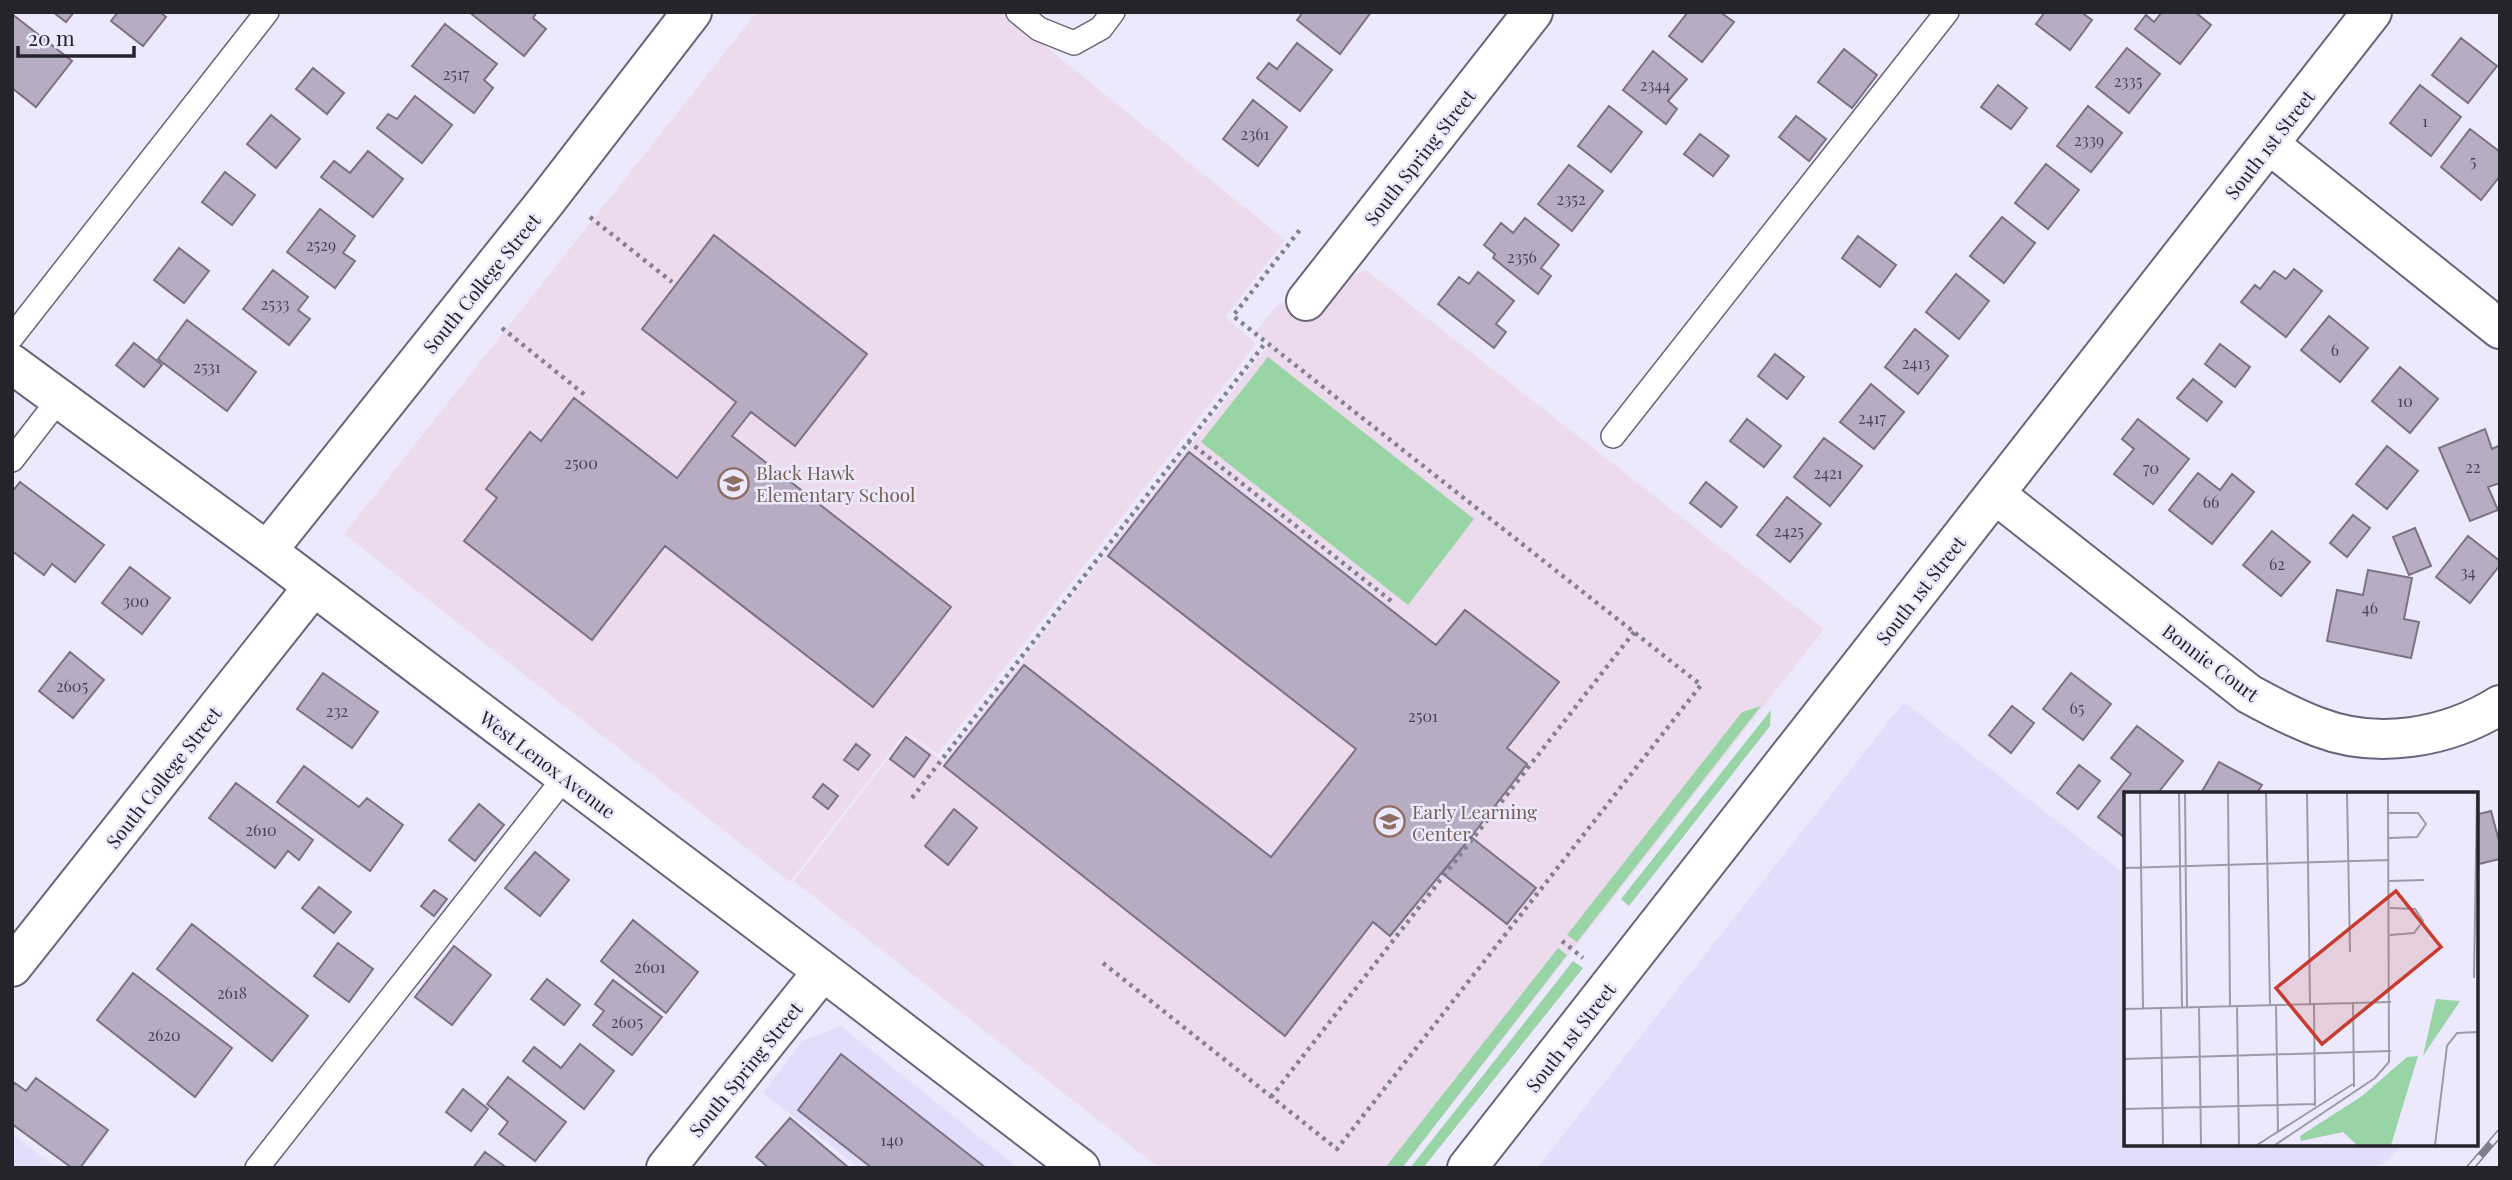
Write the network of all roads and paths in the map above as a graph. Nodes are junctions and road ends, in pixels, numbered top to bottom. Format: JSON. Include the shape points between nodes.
{"nodes":[{"id":1,"x":267,"y":12,"type":"edge"},
{"id":2,"x":692,"y":12,"type":"edge"},
{"id":3,"x":1018,"y":12,"type":"edge"},
{"id":4,"x":1113,"y":12,"type":"edge"},
{"id":5,"x":1533,"y":12,"type":"edge"},
{"id":6,"x":1947,"y":12,"type":"edge"},
{"id":7,"x":2372,"y":12,"type":"edge"},
{"id":8,"x":2269,"y":144,"type":"junction"},
{"id":9,"x":590,"y":216,"type":"dead end"},
{"id":10,"x":1302,"y":227,"type":"dead end"},
{"id":11,"x":673,"y":282,"type":"dead end"},
{"id":12,"x":1306,"y":302,"type":"dead end"},
{"id":13,"x":502,"y":328,"type":"dead end"},
{"id":14,"x":2500,"y":329,"type":"edge"},
{"id":15,"x":12,"y":337,"type":"edge"},
{"id":16,"x":1266,"y":342,"type":"junction"},
{"id":17,"x":12,"y":364,"type":"edge"},
{"id":18,"x":586,"y":395,"type":"dead end"},
{"id":19,"x":60,"y":398,"type":"junction"},
{"id":20,"x":1613,"y":436,"type":"dead end"},
{"id":21,"x":1188,"y":442,"type":"junction"},
{"id":22,"x":12,"y":460,"type":"edge"},
{"id":23,"x":1995,"y":494,"type":"junction"},
{"id":24,"x":267,"y":551,"type":"junction"},
{"id":25,"x":313,"y":587,"type":"junction"},
{"id":26,"x":1395,"y":604,"type":"dead end"},
{"id":27,"x":1634,"y":632,"type":"junction"},
{"id":28,"x":2500,"y":705,"type":"edge"},
{"id":29,"x":565,"y":777,"type":"junction"},
{"id":30,"x":912,"y":798,"type":"dead end"},
{"id":31,"x":1562,"y":941,"type":"dead end"},
{"id":32,"x":1586,"y":961,"type":"dead end"},
{"id":33,"x":1103,"y":963,"type":"dead end"},
{"id":34,"x":12,"y":967,"type":"edge"},
{"id":35,"x":823,"y":971,"type":"junction"},
{"id":36,"x":1271,"y":1097,"type":"junction"},
{"id":37,"x":1067,"y":1164,"type":"edge"},
{"id":38,"x":257,"y":1168,"type":"edge"},
{"id":39,"x":666,"y":1168,"type":"edge"},
{"id":40,"x":1467,"y":1168,"type":"edge"}],
"edges":[{"from":1,"to":15,"type":"lane"},
{"from":2,"to":24,"type":"street","name":"South College Street"},
{"from":3,"to":4,"type":"lane","via":[[1039,29],[1074,43],[1101,28]]},
{"from":5,"to":12,"type":"street","name":"South Spring Street"},
{"from":6,"to":20,"type":"lane"},
{"from":7,"to":8,"type":"street","name":"South 1st Street"},
{"from":8,"to":14,"type":"street"},
{"from":8,"to":23,"type":"street","name":"South 1st Street"},
{"from":9,"to":11,"type":"path"},
{"from":10,"to":16,"type":"path","via":[[1233,316]]},
{"from":13,"to":18,"type":"path"},
{"from":16,"to":21,"type":"path"},
{"from":16,"to":27,"type":"path"},
{"from":17,"to":19,"type":"street","name":"West Lenox Avenue"},
{"from":19,"to":22,"type":"lane"},
{"from":19,"to":24,"type":"street","name":"West Lenox Avenue"},
{"from":21,"to":26,"type":"path"},
{"from":21,"to":30,"type":"path"},
{"from":23,"to":28,"type":"street","name":"Bonnie Court","via":[[2249,694],[2319,728],[2362,738],[2406,738],[2444,731]]},
{"from":23,"to":40,"type":"street","name":"South 1st Street"},
{"from":24,"to":25,"type":"street","name":"West Lenox Avenue"},
{"from":25,"to":29,"type":"street","name":"West Lenox Avenue"},
{"from":25,"to":34,"type":"street","name":"South College Street"},
{"from":27,"to":36,"type":"path"},
{"from":27,"to":36,"type":"path","via":[[1702,685],[1526,913],[1337,1149]]},
{"from":29,"to":35,"type":"street","name":"West Lenox Avenue"},
{"from":29,"to":38,"type":"lane"},
{"from":31,"to":32,"type":"path"},
{"from":33,"to":36,"type":"path"},
{"from":35,"to":37,"type":"street","name":"West Lenox Avenue"},
{"from":35,"to":39,"type":"street","name":"South Spring Street"}]}
